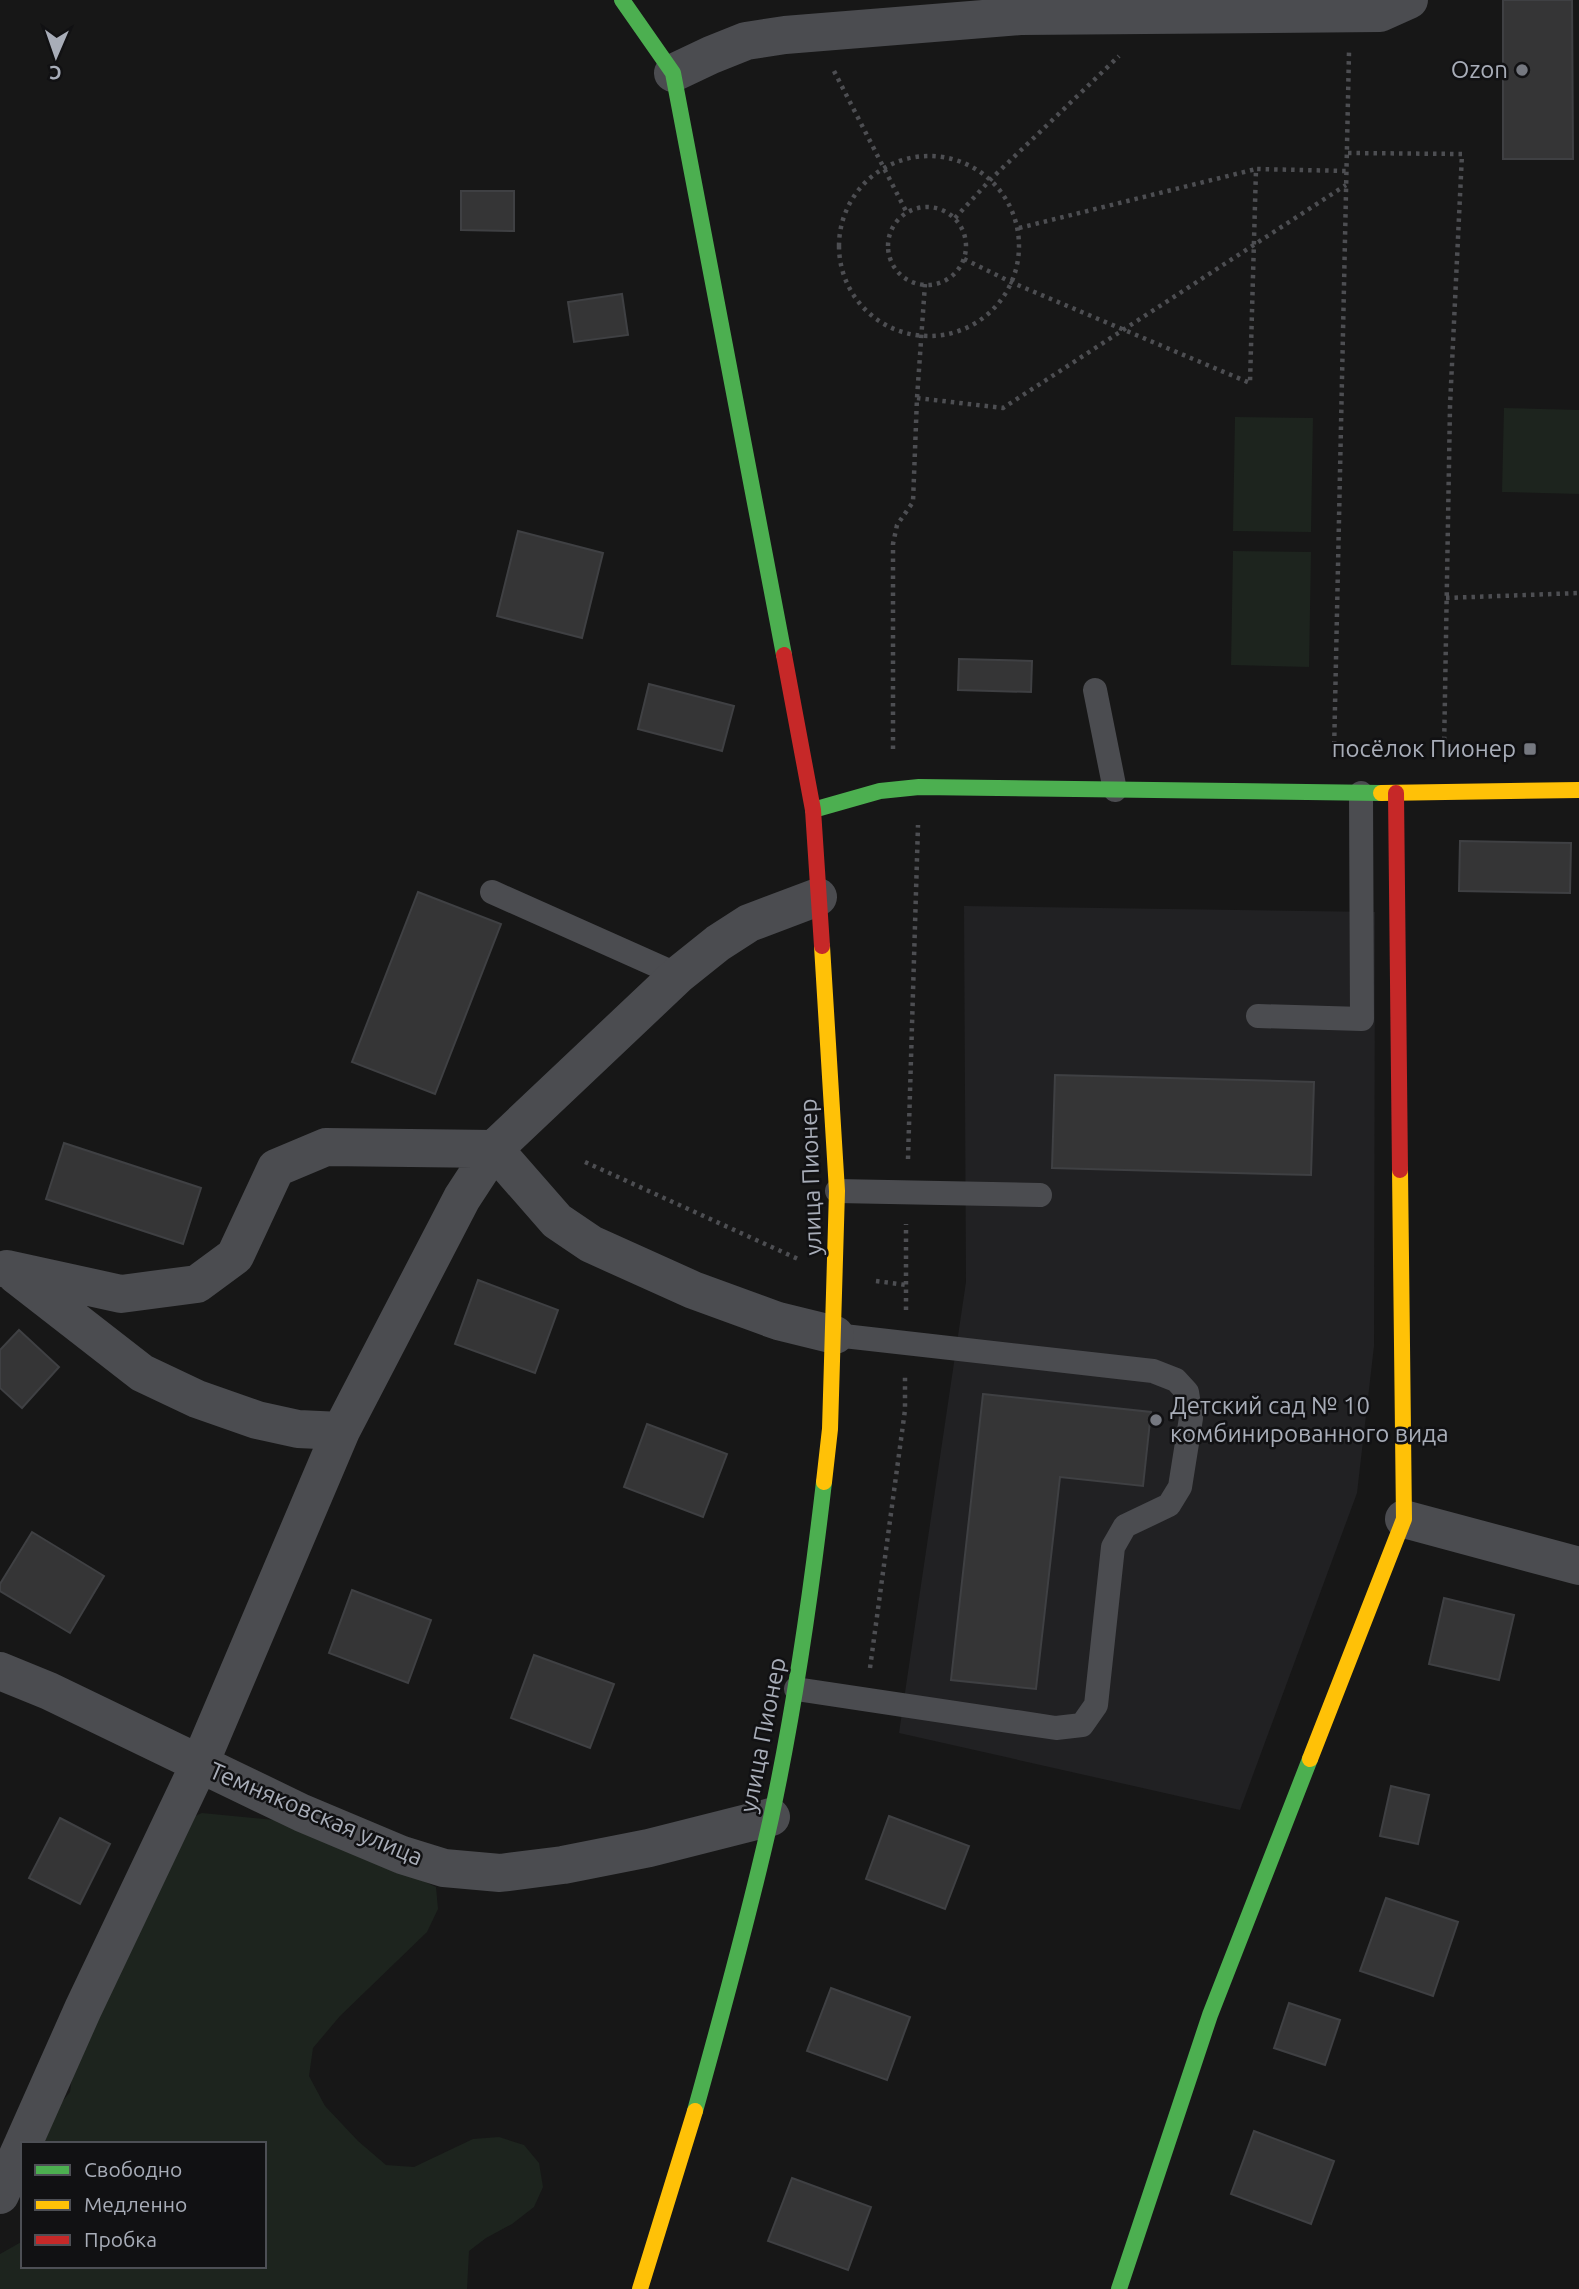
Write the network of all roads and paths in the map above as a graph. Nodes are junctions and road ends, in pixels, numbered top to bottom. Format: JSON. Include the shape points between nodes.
{"nodes":[{"id":1,"x":622,"y":0,"type":"edge"},
{"id":2,"x":1408,"y":1,"type":"edge"},
{"id":3,"x":1021,"y":8,"type":"edge"},
{"id":4,"x":1148,"y":13,"type":"junction"},
{"id":5,"x":1350,"y":14,"type":"junction"},
{"id":6,"x":813,"y":32,"type":"junction"},
{"id":7,"x":673,"y":73,"type":"junction"},
{"id":8,"x":1348,"y":153,"type":"junction"},
{"id":9,"x":885,"y":167,"type":"junction"},
{"id":10,"x":1256,"y":169,"type":"junction"},
{"id":11,"x":1347,"y":171,"type":"junction"},
{"id":12,"x":991,"y":179,"type":"junction"},
{"id":13,"x":1347,"y":185,"type":"junction"},
{"id":14,"x":907,"y":213,"type":"junction"},
{"id":15,"x":955,"y":218,"type":"junction"},
{"id":16,"x":1019,"y":228,"type":"junction"},
{"id":17,"x":1253,"y":247,"type":"junction"},
{"id":18,"x":964,"y":259,"type":"junction"},
{"id":19,"x":1013,"y":283,"type":"junction"},
{"id":20,"x":925,"y":285,"type":"junction"},
{"id":21,"x":1126,"y":330,"type":"junction"},
{"id":22,"x":922,"y":337,"type":"junction"},
{"id":23,"x":916,"y":398,"type":"junction"},
{"id":24,"x":1579,"y":593,"type":"edge"},
{"id":25,"x":1446,"y":598,"type":"junction"},
{"id":26,"x":1095,"y":690,"type":"dead end"},
{"id":27,"x":1444,"y":753,"type":"dead end"},
{"id":28,"x":1334,"y":755,"type":"dead end"},
{"id":29,"x":919,"y":787,"type":"junction"},
{"id":30,"x":1115,"y":790,"type":"junction"},
{"id":31,"x":1579,"y":790,"type":"edge"},
{"id":32,"x":1361,"y":793,"type":"junction"},
{"id":33,"x":1396,"y":793,"type":"junction"},
{"id":34,"x":813,"y":810,"type":"junction"},
{"id":35,"x":492,"y":892,"type":"dead end"},
{"id":36,"x":818,"y":897,"type":"junction"},
{"id":37,"x":678,"y":975,"type":"junction"},
{"id":38,"x":1258,"y":1017,"type":"dead end"},
{"id":39,"x":494,"y":1149,"type":"junction"},
{"id":40,"x":585,"y":1162,"type":"dead end"},
{"id":41,"x":837,"y":1191,"type":"junction"},
{"id":42,"x":907,"y":1193,"type":"junction"},
{"id":43,"x":1040,"y":1195,"type":"dead end"},
{"id":44,"x":808,"y":1264,"type":"dead end"},
{"id":45,"x":3,"y":1266,"type":"edge"},
{"id":46,"x":867,"y":1280,"type":"dead end"},
{"id":47,"x":906,"y":1285,"type":"junction"},
{"id":48,"x":835,"y":1335,"type":"junction"},
{"id":49,"x":906,"y":1343,"type":"junction"},
{"id":50,"x":341,"y":1431,"type":"junction"},
{"id":51,"x":1404,"y":1519,"type":"junction"},
{"id":52,"x":1579,"y":1566,"type":"edge"},
{"id":53,"x":0,"y":1671,"type":"edge"},
{"id":54,"x":796,"y":1689,"type":"junction"},
{"id":55,"x":866,"y":1700,"type":"junction"},
{"id":56,"x":200,"y":1763,"type":"junction"},
{"id":57,"x":771,"y":1817,"type":"junction"},
{"id":58,"x":24,"y":2142,"type":"edge"},
{"id":59,"x":21,"y":2148,"type":"edge"},
{"id":60,"x":0,"y":2195,"type":"edge"},
{"id":61,"x":640,"y":2289,"type":"edge"},
{"id":62,"x":1119,"y":2289,"type":"edge"}],
"edges":[{"from":1,"to":7,"type":"street"},
{"from":2,"to":5,"type":"street","via":[[1380,13]]},
{"from":3,"to":4,"type":"street"},
{"from":3,"to":6,"type":"street"},
{"from":4,"to":5,"type":"street"},
{"from":4,"to":12,"type":"path","via":[[1143,32]]},
{"from":5,"to":8,"type":"path"},
{"from":6,"to":7,"type":"street","via":[[746,41]]},
{"from":6,"to":9,"type":"path"},
{"from":7,"to":34,"type":"street","name":"улица Пионер"},
{"from":8,"to":11,"type":"path"},
{"from":8,"to":25,"type":"path","via":[[1462,153]]},
{"from":9,"to":12,"type":"path","via":[[903,159],[934,156],[965,163]]},
{"from":9,"to":14,"type":"path"},
{"from":9,"to":22,"type":"path","via":[[853,196],[840,225],[839,256],[847,286],[866,312],[892,330]]},
{"from":10,"to":11,"type":"path"},
{"from":10,"to":16,"type":"path"},
{"from":10,"to":17,"type":"path"},
{"from":11,"to":13,"type":"path"},
{"from":12,"to":15,"type":"path"},
{"from":12,"to":16,"type":"path","via":[[1009,202]]},
{"from":13,"to":17,"type":"path"},
{"from":13,"to":28,"type":"path"},
{"from":14,"to":15,"type":"path","via":[[931,207]]},
{"from":14,"to":20,"type":"path","via":[[891,232],[890,255],[903,275]]},
{"from":15,"to":18,"type":"path","via":[[965,237]]},
{"from":16,"to":19,"type":"path","via":[[1020,256]]},
{"from":17,"to":21,"type":"path"},
{"from":17,"to":21,"type":"path","via":[[1250,383]]},
{"from":18,"to":19,"type":"path"},
{"from":18,"to":20,"type":"path","via":[[949,278]]},
{"from":19,"to":21,"type":"path"},
{"from":19,"to":22,"type":"path","via":[[998,307],[976,324],[950,335]]},
{"from":20,"to":22,"type":"path"},
{"from":21,"to":23,"type":"path","via":[[1003,408]]},
{"from":22,"to":23,"type":"path"},
{"from":23,"to":29,"type":"path","via":[[913,502],[897,525],[893,544],[893,749],[920,756]]},
{"from":24,"to":25,"type":"path"},
{"from":25,"to":27,"type":"path"},
{"from":26,"to":30,"type":"lane"},
{"from":29,"to":30,"type":"street"},
{"from":29,"to":34,"type":"street","via":[[880,791]]},
{"from":29,"to":42,"type":"path"},
{"from":30,"to":32,"type":"street"},
{"from":31,"to":33,"type":"street"},
{"from":32,"to":33,"type":"street"},
{"from":32,"to":38,"type":"lane","via":[[1362,1019]]},
{"from":33,"to":51,"type":"street"},
{"from":34,"to":36,"type":"street","name":"улица Пионер"},
{"from":35,"to":37,"type":"lane"},
{"from":36,"to":37,"type":"street","via":[[749,923]]},
{"from":36,"to":41,"type":"street","name":"улица Пионер"},
{"from":37,"to":39,"type":"street"},
{"from":39,"to":45,"type":"street","via":[[326,1147],[276,1168],[234,1256],[197,1283],[121,1294]]},
{"from":39,"to":48,"type":"street","via":[[557,1221],[591,1244],[693,1290],[778,1321]]},
{"from":39,"to":50,"type":"street","via":[[462,1198]]},
{"from":40,"to":44,"type":"path"},
{"from":41,"to":42,"type":"lane"},
{"from":41,"to":48,"type":"street","name":"улица Пионер"},
{"from":42,"to":43,"type":"lane"},
{"from":42,"to":47,"type":"path"},
{"from":45,"to":50,"type":"street","via":[[142,1373],[257,1420],[298,1429]]},
{"from":46,"to":47,"type":"path"},
{"from":47,"to":49,"type":"path"},
{"from":48,"to":49,"type":"lane"},
{"from":48,"to":54,"type":"street","name":"улица Пионер","via":[[828,1443]]},
{"from":49,"to":55,"type":"path","via":[[905,1410]]},
{"from":49,"to":55,"type":"lane","via":[[1153,1371],[1175,1380],[1187,1392],[1191,1418],[1180,1487],[1169,1505],[1125,1526],[1114,1547],[1096,1705],[1082,1725],[1056,1728]]},
{"from":50,"to":56,"type":"street"},
{"from":51,"to":52,"type":"street"},
{"from":51,"to":62,"type":"street","via":[[1210,2015]]},
{"from":53,"to":56,"type":"street","name":"Темняковская улица"},
{"from":54,"to":55,"type":"lane"},
{"from":54,"to":57,"type":"street","name":"улица Пионер"},
{"from":56,"to":57,"type":"street","name":"Темняковская улица","via":[[302,1813],[444,1868],[500,1873],[563,1865]]},
{"from":56,"to":58,"type":"street"},
{"from":57,"to":61,"type":"street","name":"улица Пионер","via":[[703,2083]]},
{"from":59,"to":60,"type":"street"}]}
